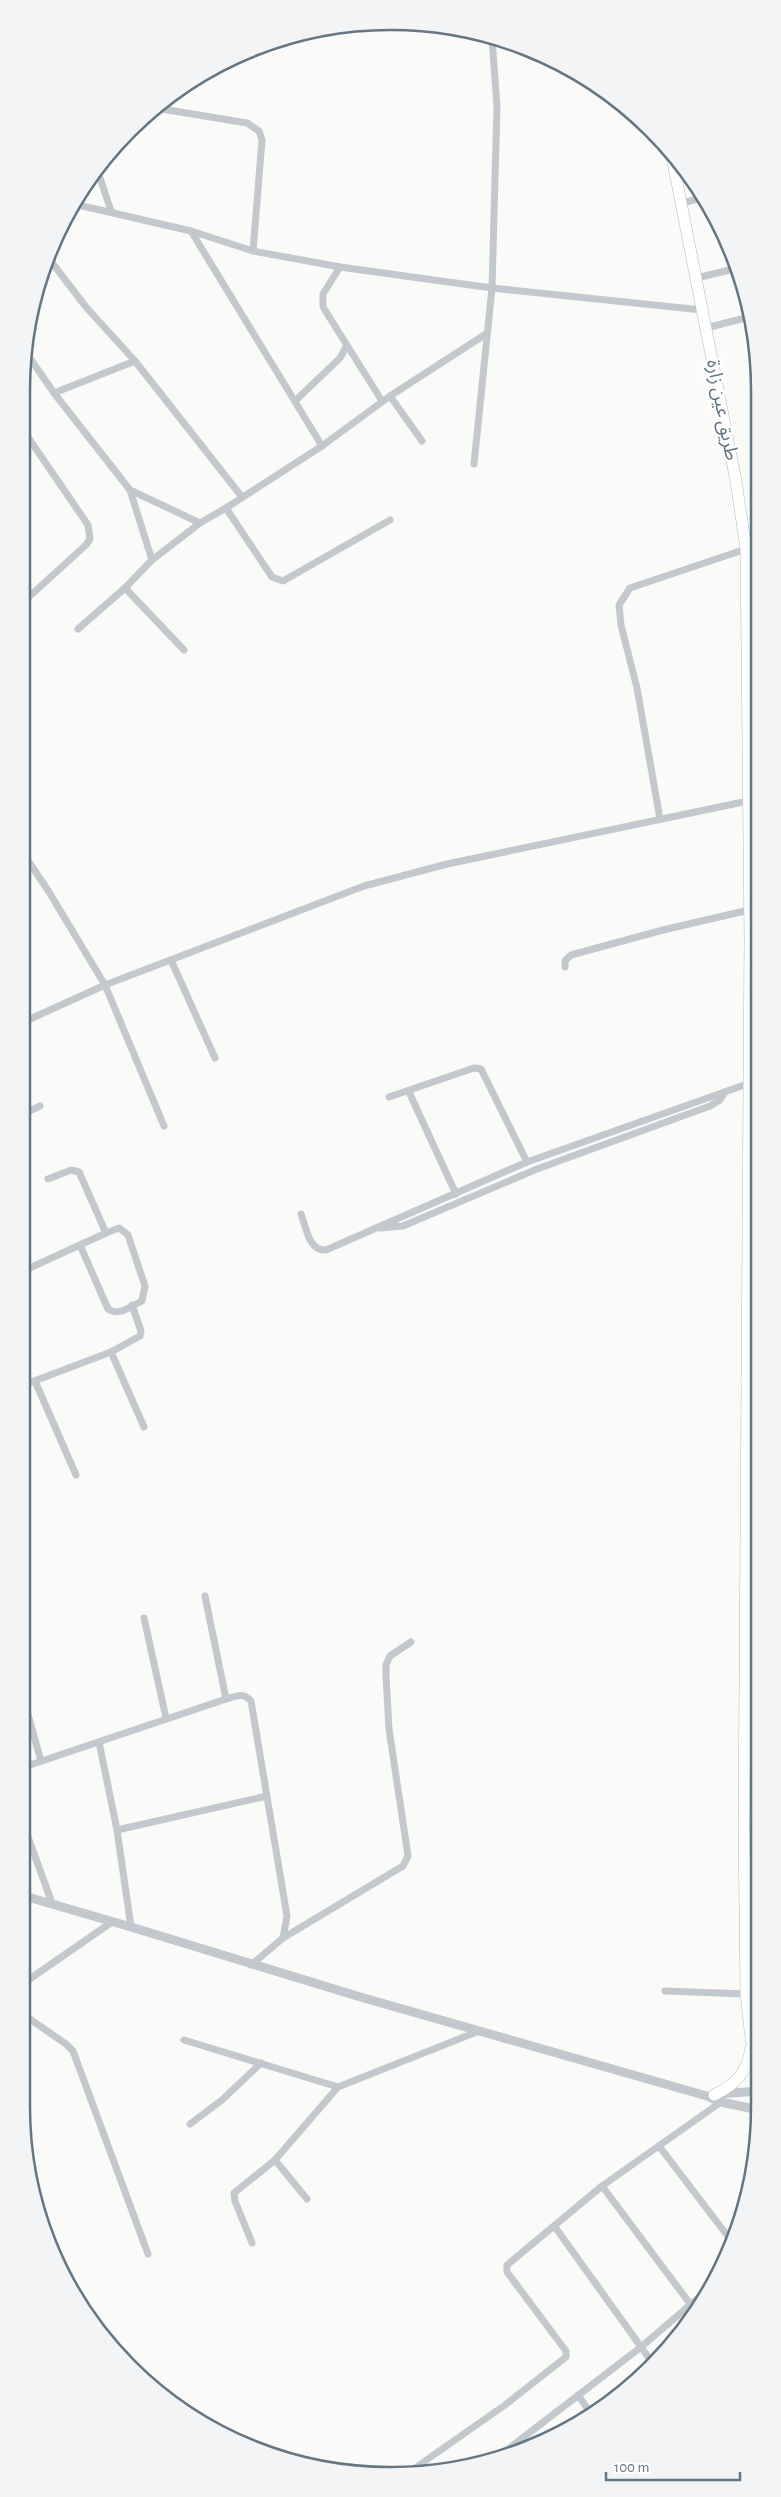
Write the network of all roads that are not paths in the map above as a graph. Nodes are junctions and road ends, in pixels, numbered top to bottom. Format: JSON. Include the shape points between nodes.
{"nodes":[{"id":1,"x":493,"y":45,"type":"edge"},
{"id":2,"x":164,"y":109,"type":"edge"},
{"id":3,"x":674,"y":168,"type":"edge"},
{"id":4,"x":99,"y":178,"type":"edge"},
{"id":5,"x":696,"y":199,"type":"edge"},
{"id":6,"x":682,"y":203,"type":"junction"},
{"id":7,"x":81,"y":205,"type":"edge"},
{"id":8,"x":111,"y":211,"type":"junction"},
{"id":9,"x":191,"y":231,"type":"junction"},
{"id":10,"x":253,"y":251,"type":"junction"},
{"id":11,"x":53,"y":264,"type":"edge"},
{"id":12,"x":340,"y":267,"type":"junction"},
{"id":13,"x":730,"y":270,"type":"edge"},
{"id":14,"x":696,"y":278,"type":"junction"},
{"id":15,"x":492,"y":288,"type":"junction"},
{"id":16,"x":702,"y":310,"type":"junction"},
{"id":17,"x":744,"y":318,"type":"edge"},
{"id":18,"x":706,"y":328,"type":"junction"},
{"id":19,"x":486,"y":334,"type":"junction"},
{"id":20,"x":346,"y":347,"type":"junction"},
{"id":21,"x":32,"y":360,"type":"edge"},
{"id":22,"x":135,"y":361,"type":"junction"},
{"id":23,"x":54,"y":393,"type":"junction"},
{"id":24,"x":390,"y":396,"type":"junction"},
{"id":25,"x":295,"y":401,"type":"junction"},
{"id":26,"x":382,"y":401,"type":"junction"},
{"id":27,"x":30,"y":440,"type":"edge"},
{"id":28,"x":422,"y":441,"type":"dead end"},
{"id":29,"x":322,"y":446,"type":"junction"},
{"id":30,"x":474,"y":464,"type":"dead end"},
{"id":31,"x":130,"y":490,"type":"junction"},
{"id":32,"x":242,"y":497,"type":"junction"},
{"id":33,"x":226,"y":508,"type":"junction"},
{"id":34,"x":390,"y":520,"type":"dead end"},
{"id":35,"x":200,"y":523,"type":"junction"},
{"id":36,"x":746,"y":549,"type":"junction"},
{"id":37,"x":152,"y":560,"type":"junction"},
{"id":38,"x":125,"y":588,"type":"junction"},
{"id":39,"x":30,"y":596,"type":"edge"},
{"id":40,"x":78,"y":629,"type":"dead end"},
{"id":41,"x":184,"y":650,"type":"dead end"},
{"id":42,"x":751,"y":652,"type":"edge"},
{"id":43,"x":751,"y":704,"type":"edge"},
{"id":44,"x":748,"y":802,"type":"junction"},
{"id":45,"x":660,"y":819,"type":"junction"},
{"id":46,"x":30,"y":863,"type":"edge"},
{"id":47,"x":749,"y":910,"type":"junction"},
{"id":48,"x":751,"y":922,"type":"edge"},
{"id":49,"x":171,"y":960,"type":"junction"},
{"id":50,"x":565,"y":967,"type":"dead end"},
{"id":51,"x":105,"y":986,"type":"junction"},
{"id":52,"x":30,"y":1019,"type":"edge"},
{"id":53,"x":751,"y":1056,"type":"edge"},
{"id":54,"x":215,"y":1058,"type":"dead end"},
{"id":55,"x":747,"y":1084,"type":"junction"},
{"id":56,"x":409,"y":1092,"type":"junction"},
{"id":57,"x":725,"y":1092,"type":"junction"},
{"id":58,"x":389,"y":1097,"type":"dead end"},
{"id":59,"x":40,"y":1106,"type":"dead end"},
{"id":60,"x":30,"y":1111,"type":"edge"},
{"id":61,"x":164,"y":1126,"type":"dead end"},
{"id":62,"x":527,"y":1162,"type":"junction"},
{"id":63,"x":48,"y":1179,"type":"dead end"},
{"id":64,"x":456,"y":1194,"type":"junction"},
{"id":65,"x":301,"y":1214,"type":"dead end"},
{"id":66,"x":378,"y":1227,"type":"junction"},
{"id":67,"x":106,"y":1233,"type":"junction"},
{"id":68,"x":80,"y":1245,"type":"junction"},
{"id":69,"x":30,"y":1268,"type":"edge"},
{"id":70,"x":132,"y":1305,"type":"junction"},
{"id":71,"x":111,"y":1352,"type":"junction"},
{"id":72,"x":751,"y":1378,"type":"edge"},
{"id":73,"x":746,"y":1379,"type":"junction"},
{"id":74,"x":35,"y":1381,"type":"junction"},
{"id":75,"x":30,"y":1383,"type":"edge"},
{"id":76,"x":144,"y":1427,"type":"dead end"},
{"id":77,"x":76,"y":1475,"type":"dead end"},
{"id":78,"x":205,"y":1596,"type":"dead end"},
{"id":79,"x":144,"y":1618,"type":"dead end"},
{"id":80,"x":411,"y":1642,"type":"dead end"},
{"id":81,"x":226,"y":1699,"type":"junction"},
{"id":82,"x":166,"y":1718,"type":"junction"},
{"id":83,"x":30,"y":1722,"type":"edge"},
{"id":84,"x":751,"y":1728,"type":"edge"},
{"id":85,"x":745,"y":1731,"type":"junction"},
{"id":86,"x":100,"y":1742,"type":"junction"},
{"id":87,"x":41,"y":1761,"type":"junction"},
{"id":88,"x":30,"y":1765,"type":"edge"},
{"id":89,"x":267,"y":1796,"type":"junction"},
{"id":90,"x":117,"y":1830,"type":"junction"},
{"id":91,"x":30,"y":1843,"type":"edge"},
{"id":92,"x":751,"y":1897,"type":"edge"},
{"id":93,"x":30,"y":1898,"type":"edge"},
{"id":94,"x":745,"y":1899,"type":"junction"},
{"id":95,"x":52,"y":1904,"type":"junction"},
{"id":96,"x":112,"y":1922,"type":"junction"},
{"id":97,"x":131,"y":1926,"type":"junction"},
{"id":98,"x":283,"y":1938,"type":"junction"},
{"id":99,"x":251,"y":1965,"type":"junction"},
{"id":100,"x":30,"y":1979,"type":"edge"},
{"id":101,"x":665,"y":1991,"type":"dead end"},
{"id":102,"x":746,"y":1994,"type":"junction"},
{"id":103,"x":30,"y":2019,"type":"edge"},
{"id":104,"x":479,"y":2030,"type":"junction"},
{"id":105,"x":751,"y":2038,"type":"joint"},
{"id":106,"x":184,"y":2040,"type":"dead end"},
{"id":107,"x":261,"y":2063,"type":"junction"},
{"id":108,"x":338,"y":2087,"type":"junction"},
{"id":109,"x":751,"y":2092,"type":"edge"},
{"id":110,"x":714,"y":2097,"type":"junction"},
{"id":111,"x":751,"y":2108,"type":"edge"},
{"id":112,"x":190,"y":2124,"type":"dead end"},
{"id":113,"x":659,"y":2146,"type":"junction"},
{"id":114,"x":275,"y":2160,"type":"junction"},
{"id":115,"x":602,"y":2186,"type":"junction"},
{"id":116,"x":307,"y":2199,"type":"dead end"},
{"id":117,"x":555,"y":2227,"type":"junction"},
{"id":118,"x":727,"y":2235,"type":"edge"},
{"id":119,"x":252,"y":2243,"type":"dead end"},
{"id":120,"x":148,"y":2254,"type":"dead end"},
{"id":121,"x":691,"y":2305,"type":"joint"},
{"id":122,"x":641,"y":2347,"type":"junction"},
{"id":123,"x":649,"y":2357,"type":"edge"},
{"id":124,"x":578,"y":2395,"type":"junction"},
{"id":125,"x":587,"y":2408,"type":"edge"},
{"id":126,"x":513,"y":2446,"type":"edge"},
{"id":127,"x":418,"y":2466,"type":"edge"}],
"edges":[{"from":1,"to":15,"type":"street","via":[[498,106]]},
{"from":2,"to":10,"type":"street","via":[[246,124],[260,131],[262,140]]},
{"from":3,"to":6,"type":"main road","name":"طريق عين زارة"},
{"from":4,"to":8,"type":"street"},
{"from":5,"to":6,"type":"street"},
{"from":6,"to":14,"type":"main road","name":"طريق عين زارة"},
{"from":7,"to":8,"type":"street"},
{"from":8,"to":9,"type":"street"},
{"from":9,"to":10,"type":"street"},
{"from":9,"to":25,"type":"street"},
{"from":10,"to":12,"type":"street"},
{"from":11,"to":22,"type":"street"},
{"from":12,"to":15,"type":"street"},
{"from":12,"to":20,"type":"street","via":[[323,294],[323,307]]},
{"from":13,"to":14,"type":"street"},
{"from":14,"to":16,"type":"main road","name":"طريق عين زارة"},
{"from":15,"to":16,"type":"street"},
{"from":15,"to":19,"type":"street"},
{"from":16,"to":18,"type":"main road","name":"طريق عين زارة"},
{"from":17,"to":18,"type":"street"},
{"from":18,"to":36,"type":"main road","name":"طريق عين زارة"},
{"from":19,"to":24,"type":"street"},
{"from":19,"to":30,"type":"street"},
{"from":20,"to":25,"type":"street","via":[[340,358]]},
{"from":20,"to":26,"type":"street"},
{"from":21,"to":23,"type":"street"},
{"from":22,"to":23,"type":"street"},
{"from":22,"to":32,"type":"street"},
{"from":23,"to":31,"type":"street"},
{"from":24,"to":26,"type":"street"},
{"from":24,"to":28,"type":"street"},
{"from":25,"to":29,"type":"street"},
{"from":26,"to":29,"type":"street"},
{"from":27,"to":39,"type":"street","via":[[90,532],[86,545]]},
{"from":29,"to":32,"type":"street"},
{"from":31,"to":35,"type":"street"},
{"from":31,"to":37,"type":"street"},
{"from":32,"to":33,"type":"street"},
{"from":33,"to":34,"type":"street","via":[[272,577],[282,582]]},
{"from":33,"to":35,"type":"street"},
{"from":35,"to":37,"type":"street"},
{"from":36,"to":42,"type":"main road","name":"طريق عين زارة"},
{"from":36,"to":45,"type":"street","via":[[630,588],[619,605]]},
{"from":37,"to":38,"type":"street"},
{"from":38,"to":40,"type":"street"},
{"from":38,"to":41,"type":"street"},
{"from":43,"to":44,"type":"main road","name":"طريق عين زارة"},
{"from":44,"to":45,"type":"street"},
{"from":44,"to":47,"type":"main road","name":"طريق عين زارة"},
{"from":45,"to":49,"type":"street","via":[[409,873],[364,886]]},
{"from":46,"to":51,"type":"street"},
{"from":47,"to":48,"type":"main road","name":"طريق عين زارة"},
{"from":47,"to":50,"type":"street","via":[[571,955],[565,960]]},
{"from":49,"to":51,"type":"street"},
{"from":49,"to":54,"type":"street"},
{"from":51,"to":52,"type":"street"},
{"from":51,"to":61,"type":"street"},
{"from":53,"to":55,"type":"main road","name":"طريق عين زارة"},
{"from":55,"to":57,"type":"street"},
{"from":55,"to":73,"type":"main road","name":"طريق عين زارة"},
{"from":56,"to":58,"type":"street"},
{"from":56,"to":62,"type":"street","via":[[481,1068]]},
{"from":56,"to":64,"type":"street"},
{"from":57,"to":62,"type":"street"},
{"from":57,"to":66,"type":"street","via":[[710,1106],[537,1169],[403,1226]]},
{"from":59,"to":60,"type":"street"},
{"from":62,"to":64,"type":"street"},
{"from":63,"to":67,"type":"street","via":[[71,1170],[79,1172]]},
{"from":64,"to":66,"type":"street"},
{"from":65,"to":66,"type":"street","via":[[313,1247],[320,1251]]},
{"from":67,"to":68,"type":"street"},
{"from":67,"to":70,"type":"street","via":[[119,1228],[128,1235],[145,1286],[142,1300]]},
{"from":68,"to":69,"type":"street"},
{"from":68,"to":70,"type":"street","via":[[108,1309],[119,1312]]},
{"from":70,"to":71,"type":"street","via":[[140,1336]]},
{"from":71,"to":74,"type":"street"},
{"from":71,"to":76,"type":"street"},
{"from":72,"to":73,"type":"main road"},
{"from":73,"to":85,"type":"main road","name":"طريق عين زارة"},
{"from":74,"to":75,"type":"street"},
{"from":74,"to":77,"type":"street"},
{"from":78,"to":81,"type":"street"},
{"from":79,"to":82,"type":"street"},
{"from":80,"to":98,"type":"street","via":[[390,1656],[386,1665],[389,1729],[408,1856],[403,1866]]},
{"from":81,"to":82,"type":"street"},
{"from":81,"to":89,"type":"street","via":[[241,1695],[251,1701]]},
{"from":82,"to":86,"type":"street"},
{"from":83,"to":87,"type":"street"},
{"from":84,"to":85,"type":"street"},
{"from":85,"to":94,"type":"main road","name":"طريق عين زارة"},
{"from":86,"to":87,"type":"street"},
{"from":86,"to":90,"type":"street"},
{"from":87,"to":88,"type":"street"},
{"from":89,"to":90,"type":"street"},
{"from":89,"to":98,"type":"street","via":[[287,1916]]},
{"from":90,"to":97,"type":"street"},
{"from":91,"to":95,"type":"street"},
{"from":92,"to":94,"type":"street"},
{"from":93,"to":95,"type":"street"},
{"from":94,"to":102,"type":"main road","name":"طريق عين زارة"},
{"from":95,"to":96,"type":"street"},
{"from":96,"to":97,"type":"street"},
{"from":96,"to":100,"type":"street"},
{"from":97,"to":99,"type":"street"},
{"from":98,"to":99,"type":"street"},
{"from":99,"to":104,"type":"street"},
{"from":101,"to":102,"type":"street"},
{"from":102,"to":105,"type":"main road","name":"طريق عين زارة"},
{"from":103,"to":120,"type":"street","via":[[73,2051]]},
{"from":104,"to":108,"type":"street"},
{"from":104,"to":110,"type":"street"},
{"from":105,"to":110,"type":"main road","via":[[743,2074]]},
{"from":106,"to":107,"type":"street"},
{"from":107,"to":108,"type":"street"},
{"from":107,"to":112,"type":"street","via":[[228,2095]]},
{"from":108,"to":114,"type":"street"},
{"from":109,"to":110,"type":"street"},
{"from":110,"to":111,"type":"street"},
{"from":110,"to":113,"type":"street"},
{"from":113,"to":115,"type":"street"},
{"from":113,"to":118,"type":"street"},
{"from":114,"to":116,"type":"street"},
{"from":114,"to":119,"type":"street","via":[[234,2193]]},
{"from":115,"to":117,"type":"street"},
{"from":115,"to":121,"type":"street"},
{"from":117,"to":122,"type":"street"},
{"from":117,"to":127,"type":"street","via":[[506,2268],[566,2351],[566,2357],[505,2405]]},
{"from":121,"to":122,"type":"street"},
{"from":122,"to":123,"type":"street"},
{"from":122,"to":124,"type":"street"},
{"from":124,"to":125,"type":"street"},
{"from":124,"to":126,"type":"street"}]}
